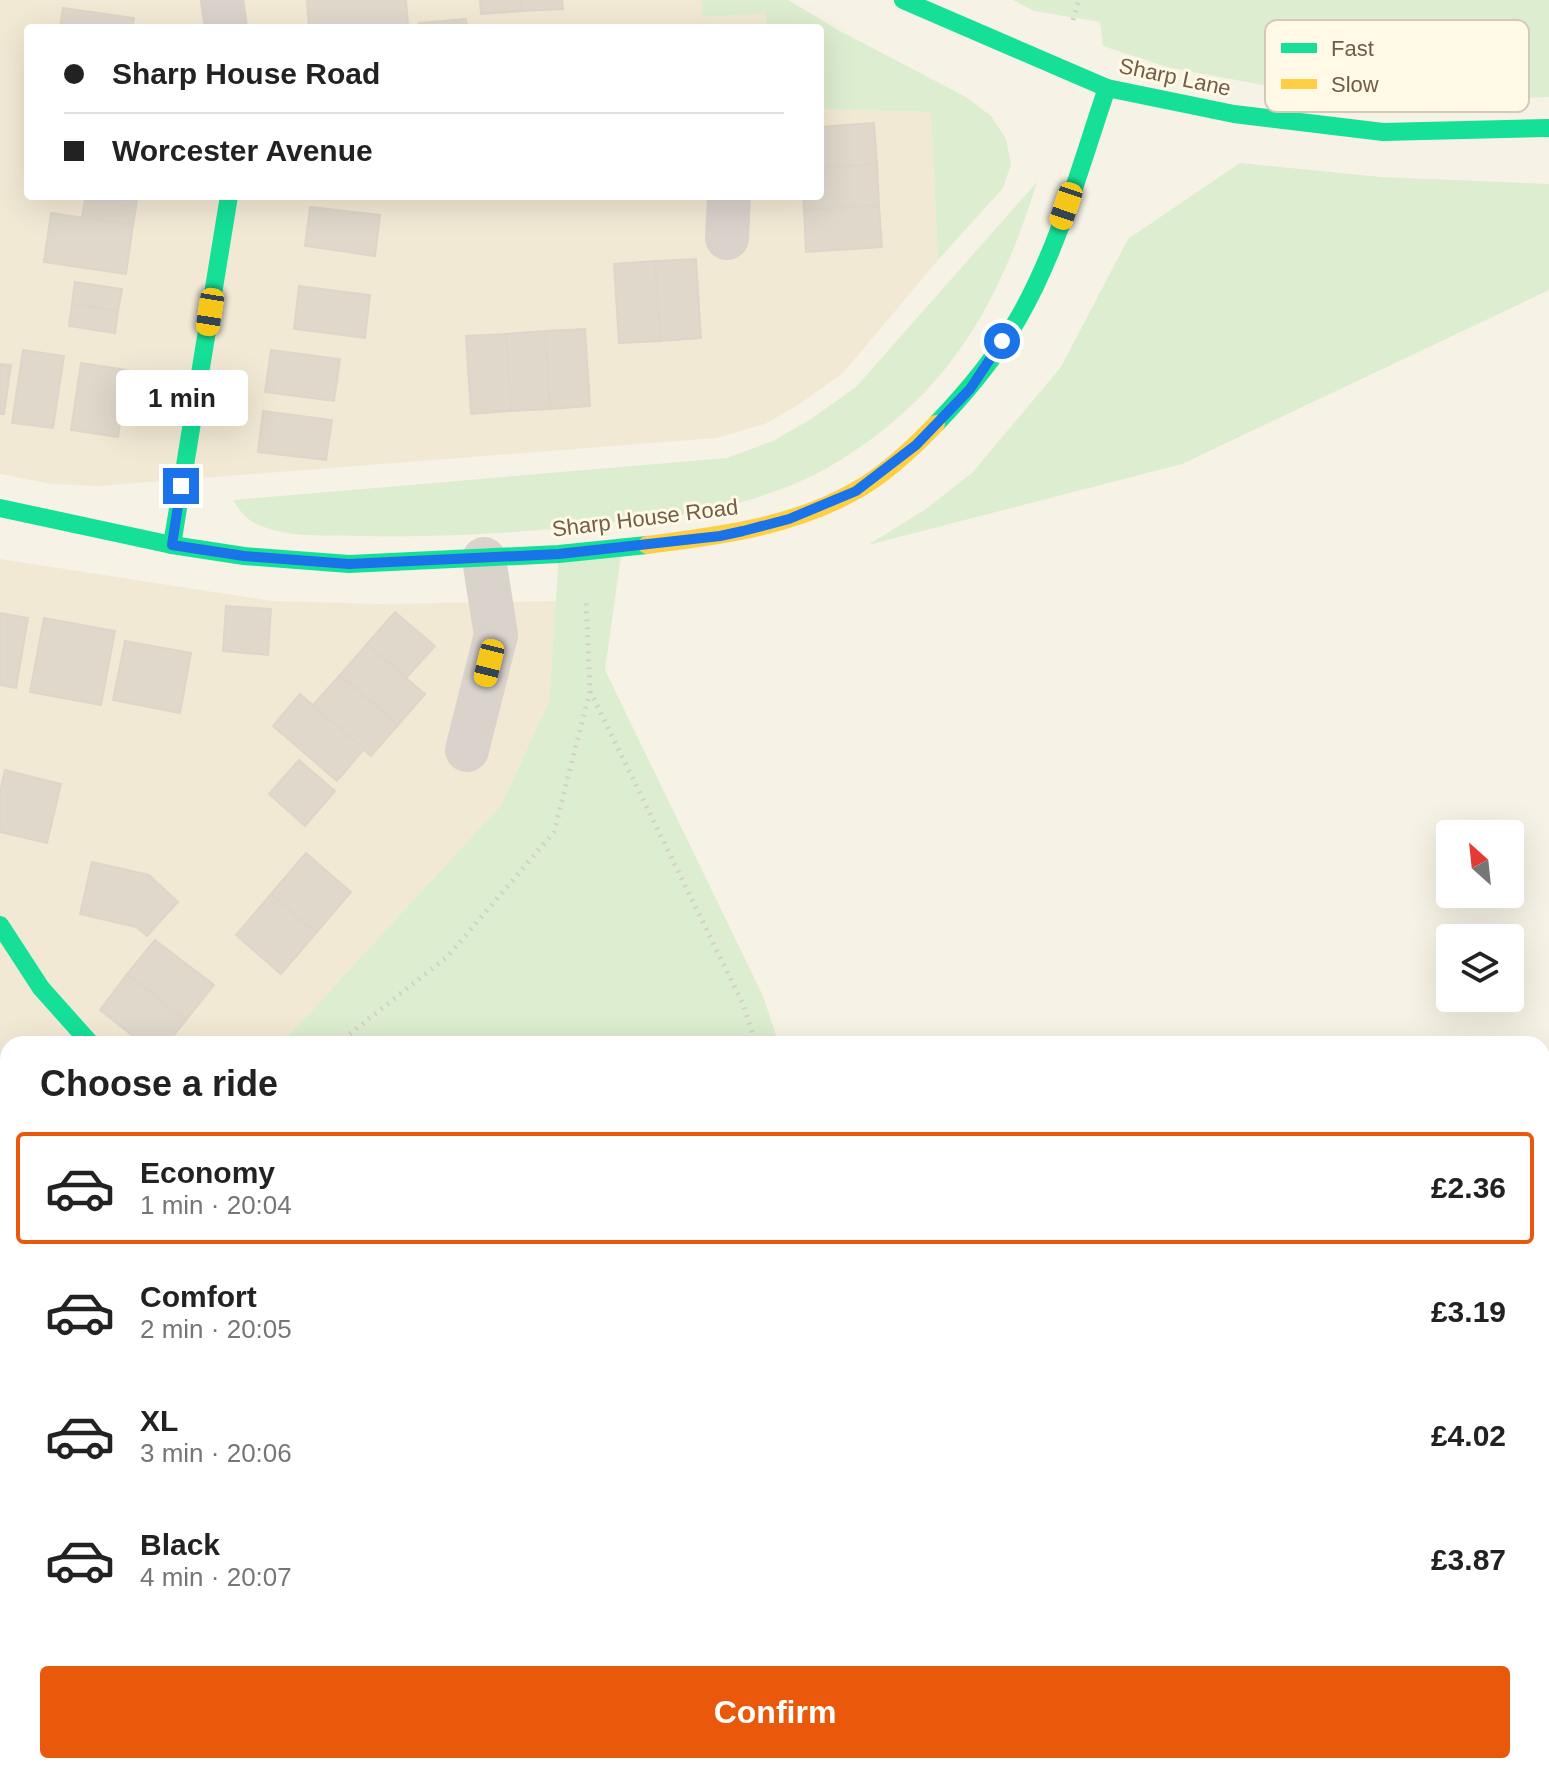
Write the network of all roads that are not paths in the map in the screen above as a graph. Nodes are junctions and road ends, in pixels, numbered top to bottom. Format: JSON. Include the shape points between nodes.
{"nodes":[{"id":1,"x":222,"y":0,"type":"edge"},
{"id":2,"x":903,"y":0,"type":"edge"},
{"id":3,"x":225,"y":24,"type":"edge"},
{"id":4,"x":1107,"y":88,"type":"junction"},
{"id":5,"x":1549,"y":128,"type":"edge"},
{"id":6,"x":228,"y":200,"type":"edge"},
{"id":7,"x":0,"y":508,"type":"edge"},
{"id":8,"x":172,"y":545,"type":"junction"},
{"id":9,"x":484,"y":559,"type":"junction"},
{"id":10,"x":467,"y":750,"type":"dead end"},
{"id":11,"x":0,"y":925,"type":"edge"},
{"id":12,"x":82,"y":1036,"type":"edge"}],
"edges":[{"from":1,"to":3,"type":"street"},
{"from":2,"to":4,"type":"street","name":"Sharp Lane"},
{"from":4,"to":5,"type":"street","name":"Sharp Lane","via":[[1234,114],[1383,132]]},
{"from":4,"to":9,"type":"street","name":"Sharp House Road","via":[[1056,236],[1019,317],[970,389],[916,445],[856,491],[789,519],[720,536]]},
{"from":6,"to":8,"type":"street"},
{"from":7,"to":8,"type":"street","name":"Sharp House Road"},
{"from":8,"to":9,"type":"street","name":"Sharp House Road","via":[[349,564]]},
{"from":9,"to":10,"type":"street","via":[[496,635]]},
{"from":11,"to":12,"type":"street","via":[[25,968]]}]}
